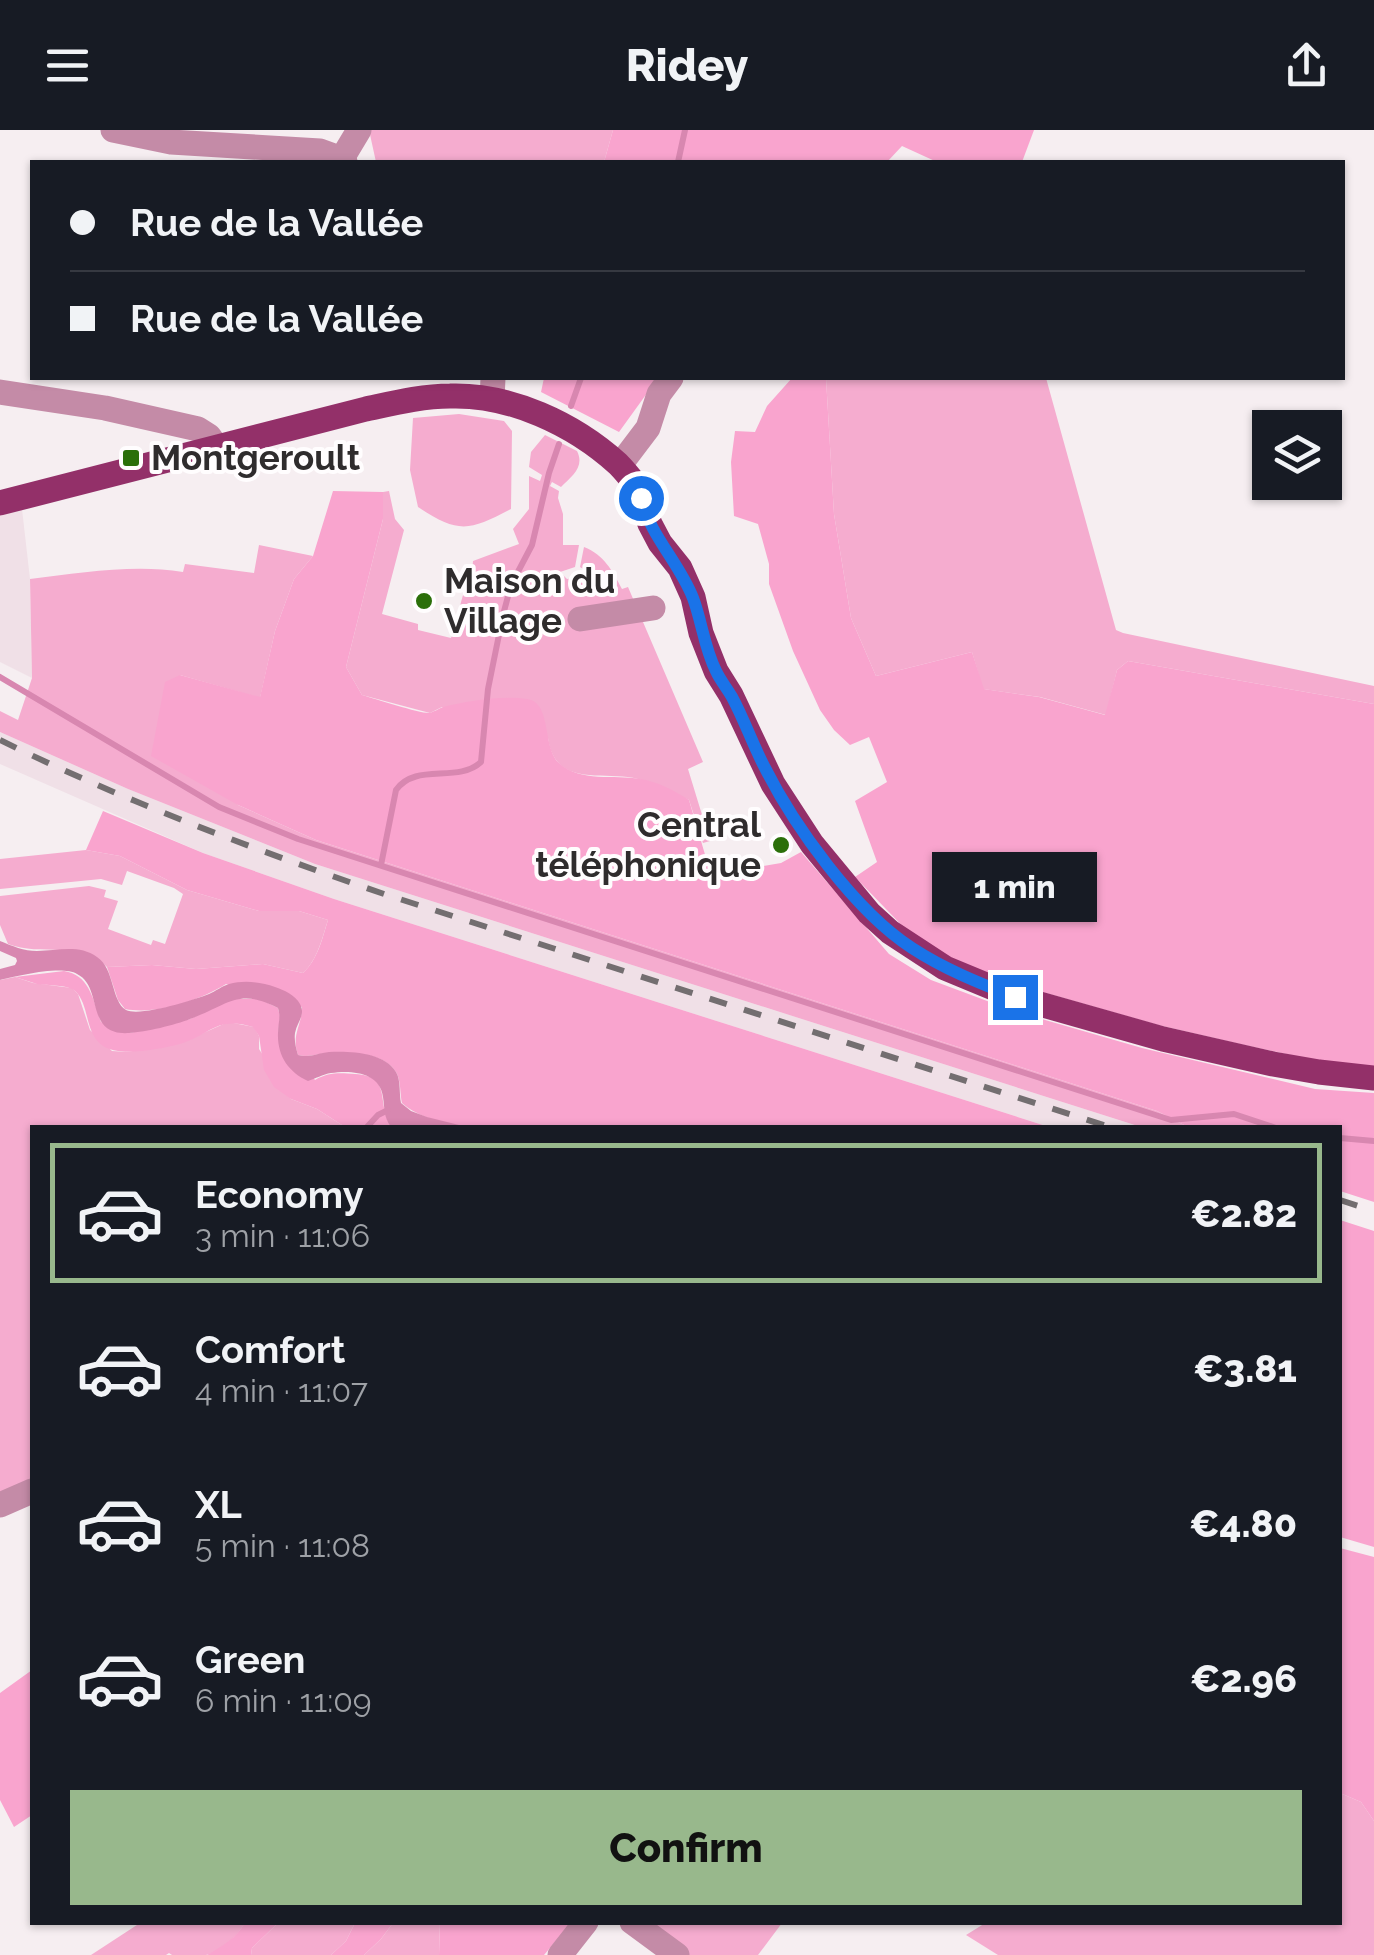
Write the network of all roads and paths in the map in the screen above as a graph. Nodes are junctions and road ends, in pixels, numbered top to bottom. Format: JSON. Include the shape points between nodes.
{"nodes":[{"id":1,"x":112,"y":130,"type":"edge"},
{"id":2,"x":360,"y":130,"type":"edge"},
{"id":3,"x":210,"y":154,"type":"edge"},
{"id":4,"x":341,"y":160,"type":"edge"},
{"id":5,"x":344,"y":160,"type":"edge"},
{"id":6,"x":670,"y":380,"type":"edge"},
{"id":7,"x":433,"y":387,"type":"edge"},
{"id":8,"x":492,"y":388,"type":"edge"},
{"id":9,"x":0,"y":392,"type":"edge"},
{"id":10,"x":217,"y":448,"type":"junction"},
{"id":11,"x":620,"y":465,"type":"junction"},
{"id":12,"x":0,"y":503,"type":"edge"},
{"id":13,"x":653,"y":608,"type":"dead end"},
{"id":14,"x":580,"y":619,"type":"dead end"},
{"id":15,"x":1374,"y":1078,"type":"edge"},
{"id":16,"x":30,"y":1491,"type":"edge"},
{"id":17,"x":0,"y":1504,"type":"edge"},
{"id":18,"x":584,"y":1925,"type":"edge"},
{"id":19,"x":636,"y":1925,"type":"edge"},
{"id":20,"x":560,"y":1955,"type":"edge"},
{"id":21,"x":676,"y":1955,"type":"edge"}],
"edges":[{"from":1,"to":3,"type":"street"},
{"from":2,"to":5,"type":"street"},
{"from":3,"to":4,"type":"street","via":[[320,151]]},
{"from":6,"to":11,"type":"street","via":[[648,428]]},
{"from":7,"to":8,"type":"main road","via":[[454,396]]},
{"from":7,"to":10,"type":"main road"},
{"from":8,"to":11,"type":"main road"},
{"from":9,"to":10,"type":"street","via":[[198,429]]},
{"from":10,"to":12,"type":"main road"},
{"from":11,"to":15,"type":"main road","via":[[680,568],[716,671],[768,775],[812,844],[890,932],[945,968],[1015,997],[1273,1064]]},
{"from":13,"to":14,"type":"street"},
{"from":16,"to":17,"type":"street"},
{"from":18,"to":20,"type":"street"},
{"from":19,"to":21,"type":"street"}]}
